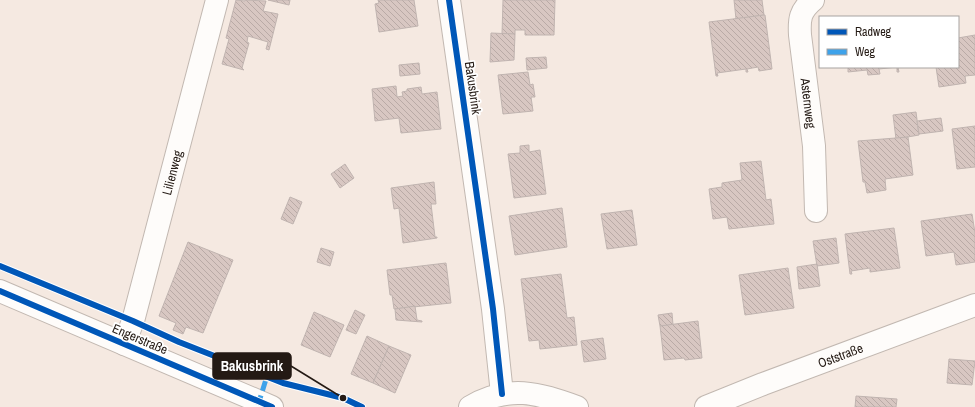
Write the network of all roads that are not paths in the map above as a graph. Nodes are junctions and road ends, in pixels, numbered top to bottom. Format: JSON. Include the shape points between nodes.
{"nodes":[{"id":1,"x":217,"y":0,"type":"edge"},
{"id":2,"x":449,"y":0,"type":"edge"},
{"id":3,"x":813,"y":0,"type":"edge"},
{"id":4,"x":816,"y":211,"type":"dead end"},
{"id":5,"x":0,"y":292,"type":"edge"},
{"id":6,"x":975,"y":305,"type":"edge"},
{"id":7,"x":124,"y":344,"type":"junction"},
{"id":8,"x":502,"y":394,"type":"junction"},
{"id":9,"x":272,"y":407,"type":"edge"},
{"id":10,"x":470,"y":407,"type":"edge"},
{"id":11,"x":577,"y":407,"type":"edge"},
{"id":12,"x":706,"y":407,"type":"edge"}],
"edges":[{"from":1,"to":7,"type":"street","name":"Lilienweg","via":[[133,321]]},
{"from":2,"to":8,"type":"street","name":"Bakusbrink","via":[[493,309]]},
{"from":3,"to":4,"type":"street","name":"Asternweg","via":[[804,8],[799,28],[814,146]]},
{"from":5,"to":7,"type":"street","name":"Engerstraße"},
{"from":6,"to":12,"type":"street","name":"Oststraße"},
{"from":7,"to":9,"type":"street","name":"Engerstraße"},
{"from":8,"to":10,"type":"street"},
{"from":8,"to":11,"type":"street","via":[[524,393],[550,397]]}]}
